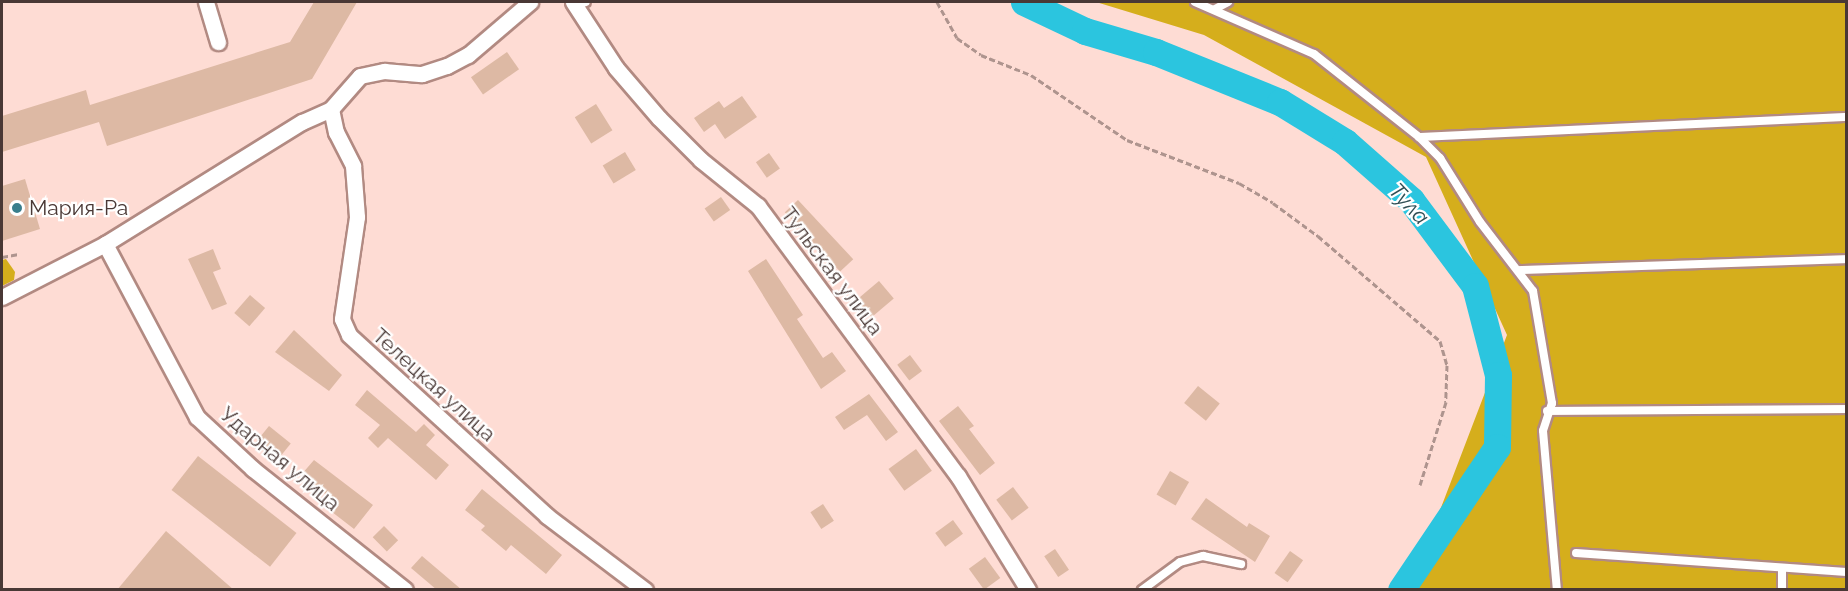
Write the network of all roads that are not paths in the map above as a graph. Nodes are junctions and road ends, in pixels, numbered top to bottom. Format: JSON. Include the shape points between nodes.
{"nodes":[{"id":1,"x":206,"y":2,"type":"edge"},
{"id":2,"x":530,"y":2,"type":"edge"},
{"id":3,"x":1195,"y":2,"type":"edge"},
{"id":4,"x":1228,"y":2,"type":"edge"},
{"id":5,"x":578,"y":3,"type":"edge"},
{"id":6,"x":1215,"y":9,"type":"junction"},
{"id":7,"x":218,"y":42,"type":"dead end"},
{"id":8,"x":331,"y":109,"type":"junction"},
{"id":9,"x":1846,"y":117,"type":"edge"},
{"id":10,"x":1419,"y":137,"type":"junction"},
{"id":11,"x":105,"y":244,"type":"junction"},
{"id":12,"x":1846,"y":259,"type":"edge"},
{"id":13,"x":1519,"y":270,"type":"junction"},
{"id":14,"x":2,"y":297,"type":"edge"},
{"id":15,"x":1846,"y":409,"type":"edge"},
{"id":16,"x":1547,"y":411,"type":"junction"},
{"id":17,"x":1576,"y":553,"type":"dead end"},
{"id":18,"x":1241,"y":564,"type":"dead end"},
{"id":19,"x":1782,"y":568,"type":"junction"},
{"id":20,"x":1846,"y":572,"type":"edge"},
{"id":21,"x":635,"y":586,"type":"edge"},
{"id":22,"x":405,"y":590,"type":"edge"},
{"id":23,"x":1028,"y":590,"type":"edge"},
{"id":24,"x":1142,"y":590,"type":"edge"},
{"id":25,"x":1557,"y":590,"type":"edge"},
{"id":26,"x":1782,"y":590,"type":"edge"}],
"edges":[{"from":1,"to":7,"type":"street"},
{"from":2,"to":8,"type":"street","via":[[461,59],[422,74],[384,71],[360,76]]},
{"from":3,"to":6,"type":"lane"},
{"from":4,"to":6,"type":"lane"},
{"from":5,"to":23,"type":"street","name":"Тульская улица","via":[[616,68],[659,118],[701,160],[758,206],[958,476]]},
{"from":6,"to":10,"type":"lane","via":[[1314,54]]},
{"from":8,"to":11,"type":"street","via":[[302,122]]},
{"from":8,"to":21,"type":"street","name":"Телецкая улица","via":[[336,132],[353,165],[357,216],[342,319],[349,335],[547,516]]},
{"from":9,"to":10,"type":"lane"},
{"from":10,"to":13,"type":"lane","via":[[1440,158],[1480,222]]},
{"from":11,"to":14,"type":"street"},
{"from":11,"to":22,"type":"street","name":"Ударная улица","via":[[197,417],[253,468]]},
{"from":12,"to":13,"type":"lane"},
{"from":13,"to":16,"type":"lane","via":[[1533,291],[1552,403]]},
{"from":15,"to":16,"type":"lane"},
{"from":16,"to":25,"type":"lane","via":[[1543,431],[1546,494]]},
{"from":17,"to":19,"type":"lane"},
{"from":18,"to":24,"type":"lane","via":[[1203,556],[1180,562]]},
{"from":19,"to":20,"type":"lane"},
{"from":19,"to":26,"type":"lane"}]}
